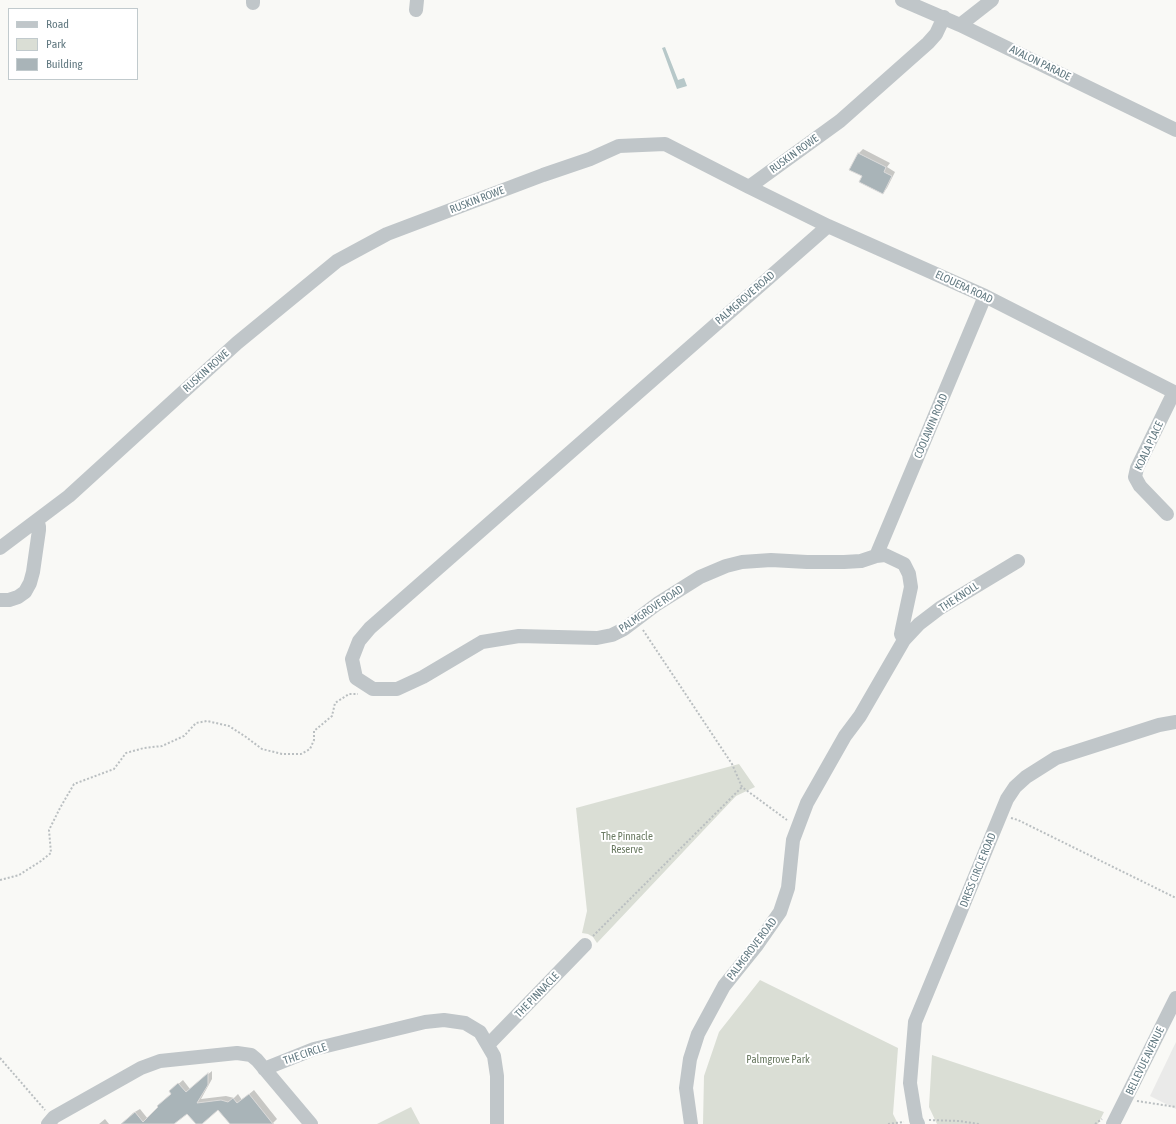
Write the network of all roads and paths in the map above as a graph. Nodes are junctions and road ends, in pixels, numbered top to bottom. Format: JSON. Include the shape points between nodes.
{"nodes":[{"id":1,"x":902,"y":0,"type":"edge"},
{"id":2,"x":992,"y":0,"type":"edge"},
{"id":3,"x":944,"y":17,"type":"junction"},
{"id":4,"x":960,"y":25,"type":"junction"},
{"id":5,"x":1176,"y":130,"type":"edge"},
{"id":6,"x":749,"y":187,"type":"junction"},
{"id":7,"x":828,"y":226,"type":"junction"},
{"id":8,"x":985,"y":296,"type":"junction"},
{"id":9,"x":1175,"y":393,"type":"edge"},
{"id":10,"x":1167,"y":514,"type":"dead end"},
{"id":11,"x":35,"y":522,"type":"junction"},
{"id":12,"x":0,"y":548,"type":"edge"},
{"id":13,"x":876,"y":556,"type":"junction"},
{"id":14,"x":1018,"y":560,"type":"dead end"},
{"id":15,"x":0,"y":600,"type":"edge"},
{"id":16,"x":636,"y":619,"type":"junction"},
{"id":17,"x":904,"y":640,"type":"junction"},
{"id":18,"x":373,"y":689,"type":"junction"},
{"id":19,"x":1176,"y":722,"type":"edge"},
{"id":20,"x":742,"y":787,"type":"junction"},
{"id":21,"x":1000,"y":816,"type":"junction"},
{"id":22,"x":799,"y":824,"type":"junction"},
{"id":23,"x":0,"y":880,"type":"edge"},
{"id":24,"x":1176,"y":898,"type":"edge"},
{"id":25,"x":585,"y":945,"type":"joint"},
{"id":26,"x":1176,"y":998,"type":"edge"},
{"id":27,"x":488,"y":1045,"type":"junction"},
{"id":28,"x":0,"y":1058,"type":"edge"},
{"id":29,"x":264,"y":1069,"type":"junction"},
{"id":30,"x":50,"y":1122,"type":"edge"},
{"id":31,"x":917,"y":1122,"type":"edge"},
{"id":32,"x":311,"y":1124,"type":"edge"},
{"id":33,"x":498,"y":1124,"type":"edge"},
{"id":34,"x":691,"y":1124,"type":"edge"},
{"id":35,"x":888,"y":1124,"type":"edge"},
{"id":36,"x":979,"y":1124,"type":"edge"},
{"id":37,"x":1113,"y":1124,"type":"edge"}],
"edges":[{"from":1,"to":3,"type":"street","name":"AVALON PARADE"},
{"from":2,"to":4,"type":"street"},
{"from":3,"to":4,"type":"street","name":"AVALON PARADE"},
{"from":3,"to":6,"type":"street","name":"RUSKIN ROWE","via":[[936,34],[928,43],[840,121]]},
{"from":4,"to":5,"type":"street","name":"AVALON PARADE"},
{"from":6,"to":7,"type":"street","name":"ELOUERA ROAD"},
{"from":6,"to":11,"type":"street","name":"RUSKIN ROWE","via":[[665,144],[619,146],[387,234],[336,261],[267,317],[69,496]]},
{"from":7,"to":8,"type":"street","name":"ELOUERA ROAD"},
{"from":7,"to":18,"type":"street","name":"PALMGROVE ROAD","via":[[370,628],[358,641],[352,659],[356,678]]},
{"from":8,"to":9,"type":"street","name":"ELOUERA ROAD"},
{"from":8,"to":13,"type":"street","name":"COOLAWIN ROAD"},
{"from":9,"to":10,"type":"street","name":"KOALA PLACE","via":[[1137,468],[1135,477],[1140,486]]},
{"from":11,"to":12,"type":"street","name":"RUSKIN ROWE"},
{"from":11,"to":15,"type":"street","via":[[39,530],[30,583],[25,592],[18,597]]},
{"from":13,"to":16,"type":"street","name":"PALMGROVE ROAD","via":[[861,561],[770,560],[726,566],[700,577]]},
{"from":13,"to":17,"type":"street","name":"PALMGROVE ROAD","via":[[885,555],[904,564],[909,574],[911,587],[901,634]]},
{"from":14,"to":17,"type":"street","name":"THE KNOLL","via":[[940,608]]},
{"from":16,"to":18,"type":"street","name":"PALMGROVE ROAD","via":[[612,635],[597,638],[520,636],[482,642],[423,678],[397,689]]},
{"from":16,"to":20,"type":"path","via":[[732,764]]},
{"from":17,"to":22,"type":"street","name":"PALMGROVE ROAD","via":[[806,803]]},
{"from":18,"to":23,"type":"path","via":[[363,694],[349,694],[334,703],[332,716],[314,731],[310,749],[301,754],[282,754],[262,749],[229,726],[208,721],[196,723],[184,736],[162,746],[126,753],[114,769],[74,784],[49,830],[50,853],[42,861],[18,875]]},
{"from":19,"to":21,"type":"street","name":"DRESS CIRCLE ROAD","via":[[1159,725],[1056,758],[1015,787]]},
{"from":20,"to":22,"type":"path","via":[[786,819]]},
{"from":20,"to":25,"type":"path"},
{"from":21,"to":24,"type":"path","via":[[1018,820]]},
{"from":21,"to":31,"type":"street","name":"DRESS CIRCLE ROAD","via":[[915,1022],[910,1083]]},
{"from":22,"to":34,"type":"street","name":"PALMGROVE ROAD","via":[[793,840],[788,888],[780,912],[724,986],[698,1034],[690,1059],[686,1088]]},
{"from":25,"to":27,"type":"street","name":"THE PINNACLE"},
{"from":26,"to":37,"type":"street","name":"BELLEVUE AVENUE"},
{"from":27,"to":29,"type":"street","name":"THE CIRCLE","via":[[480,1032],[464,1023],[444,1020],[425,1022],[314,1049]]},
{"from":27,"to":33,"type":"street","name":"THE CIRCLE","via":[[494,1056]]},
{"from":28,"to":30,"type":"path","via":[[42,1107]]},
{"from":29,"to":30,"type":"street","via":[[251,1055],[237,1053],[160,1061],[141,1068],[54,1117]]},
{"from":29,"to":32,"type":"street"},
{"from":31,"to":35,"type":"path"},
{"from":31,"to":36,"type":"path","via":[[960,1121]]}]}
